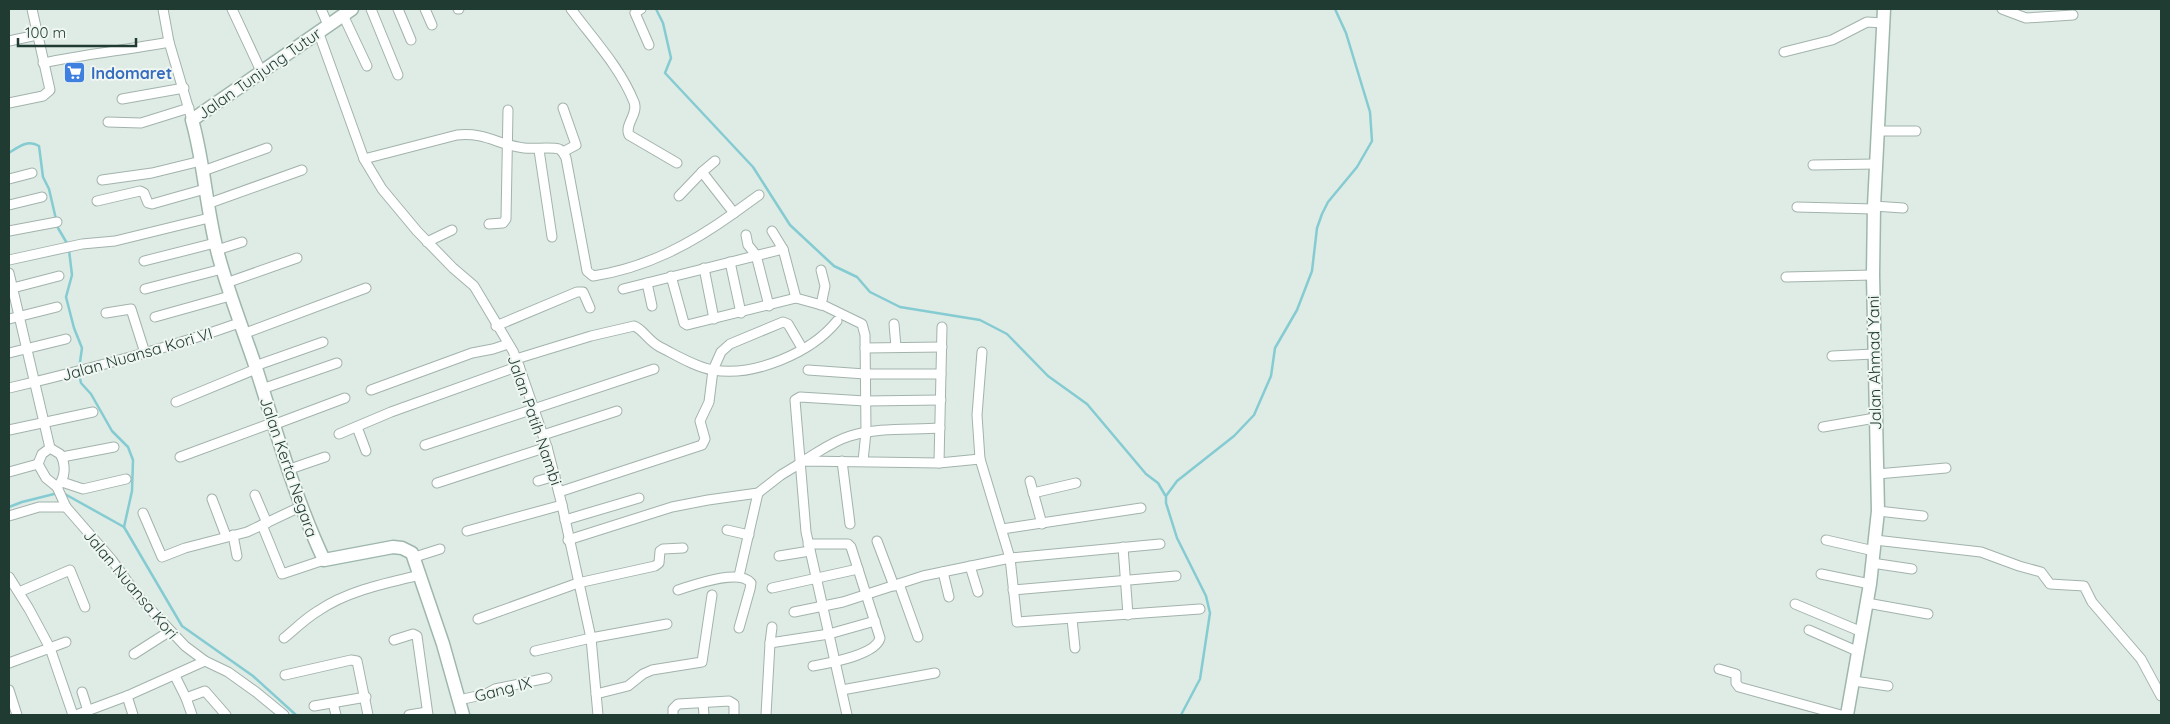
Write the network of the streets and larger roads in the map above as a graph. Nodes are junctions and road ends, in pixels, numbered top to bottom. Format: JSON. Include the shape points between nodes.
{"nodes":[{"id":1,"x":32,"y":9,"type":"edge"},
{"id":2,"x":162,"y":9,"type":"edge"},
{"id":3,"x":232,"y":9,"type":"edge"},
{"id":4,"x":321,"y":9,"type":"edge"},
{"id":5,"x":371,"y":9,"type":"edge"},
{"id":6,"x":398,"y":9,"type":"edge"},
{"id":7,"x":425,"y":9,"type":"edge"},
{"id":8,"x":571,"y":9,"type":"edge"},
{"id":9,"x":1884,"y":9,"type":"edge"},
{"id":10,"x":2002,"y":9,"type":"edge"},
{"id":11,"x":2032,"y":9,"type":"edge"},
{"id":12,"x":349,"y":10,"type":"edge"},
{"id":13,"x":636,"y":10,"type":"edge"},
{"id":14,"x":2073,"y":15,"type":"dead end"},
{"id":15,"x":2034,"y":18,"type":"junction"},
{"id":16,"x":1883,"y":23,"type":"junction"},
{"id":17,"x":432,"y":25,"type":"dead end"},
{"id":18,"x":323,"y":28,"type":"junction"},
{"id":19,"x":37,"y":35,"type":"junction"},
{"id":20,"x":411,"y":40,"type":"dead end"},
{"id":21,"x":9,"y":41,"type":"edge"},
{"id":22,"x":169,"y":42,"type":"junction"},
{"id":23,"x":649,"y":45,"type":"dead end"},
{"id":24,"x":1784,"y":52,"type":"dead end"},
{"id":25,"x":43,"y":63,"type":"junction"},
{"id":26,"x":367,"y":66,"type":"dead end"},
{"id":27,"x":261,"y":71,"type":"junction"},
{"id":28,"x":398,"y":75,"type":"dead end"},
{"id":29,"x":184,"y":88,"type":"junction"},
{"id":30,"x":122,"y":99,"type":"dead end"},
{"id":31,"x":9,"y":103,"type":"edge"},
{"id":32,"x":564,"y":108,"type":"dead end"},
{"id":33,"x":508,"y":110,"type":"dead end"},
{"id":34,"x":190,"y":114,"type":"junction"},
{"id":35,"x":108,"y":122,"type":"dead end"},
{"id":36,"x":1877,"y":131,"type":"junction"},
{"id":37,"x":1916,"y":131,"type":"dead end"},
{"id":38,"x":509,"y":146,"type":"junction"},
{"id":39,"x":267,"y":148,"type":"dead end"},
{"id":40,"x":539,"y":150,"type":"junction"},
{"id":41,"x":563,"y":152,"type":"junction"},
{"id":42,"x":364,"y":159,"type":"junction"},
{"id":43,"x":715,"y":161,"type":"dead end"},
{"id":44,"x":677,"y":163,"type":"dead end"},
{"id":45,"x":1876,"y":164,"type":"junction"},
{"id":46,"x":1813,"y":165,"type":"dead end"},
{"id":47,"x":202,"y":166,"type":"junction"},
{"id":48,"x":302,"y":170,"type":"dead end"},
{"id":49,"x":702,"y":172,"type":"junction"},
{"id":50,"x":32,"y":173,"type":"dead end"},
{"id":51,"x":9,"y":179,"type":"edge"},
{"id":52,"x":102,"y":180,"type":"dead end"},
{"id":53,"x":205,"y":189,"type":"junction"},
{"id":54,"x":759,"y":194,"type":"dead end"},
{"id":55,"x":679,"y":196,"type":"dead end"},
{"id":56,"x":42,"y":197,"type":"dead end"},
{"id":57,"x":97,"y":201,"type":"dead end"},
{"id":58,"x":207,"y":204,"type":"junction"},
{"id":59,"x":9,"y":205,"type":"edge"},
{"id":60,"x":1797,"y":207,"type":"dead end"},
{"id":61,"x":1874,"y":208,"type":"junction"},
{"id":62,"x":1903,"y":208,"type":"dead end"},
{"id":63,"x":734,"y":213,"type":"junction"},
{"id":64,"x":209,"y":218,"type":"junction"},
{"id":65,"x":57,"y":222,"type":"dead end"},
{"id":66,"x":489,"y":224,"type":"dead end"},
{"id":67,"x":452,"y":230,"type":"dead end"},
{"id":68,"x":772,"y":230,"type":"dead end"},
{"id":69,"x":9,"y":231,"type":"edge"},
{"id":70,"x":746,"y":235,"type":"dead end"},
{"id":71,"x":552,"y":237,"type":"dead end"},
{"id":72,"x":242,"y":242,"type":"dead end"},
{"id":73,"x":427,"y":242,"type":"junction"},
{"id":74,"x":216,"y":246,"type":"junction"},
{"id":75,"x":783,"y":249,"type":"junction"},
{"id":76,"x":756,"y":255,"type":"junction"},
{"id":77,"x":297,"y":258,"type":"dead end"},
{"id":78,"x":9,"y":260,"type":"edge"},
{"id":79,"x":144,"y":262,"type":"dead end"},
{"id":80,"x":730,"y":262,"type":"junction"},
{"id":81,"x":704,"y":268,"type":"junction"},
{"id":82,"x":222,"y":269,"type":"junction"},
{"id":83,"x":821,"y":270,"type":"dead end"},
{"id":84,"x":9,"y":273,"type":"edge"},
{"id":85,"x":1873,"y":275,"type":"junction"},
{"id":86,"x":59,"y":276,"type":"dead end"},
{"id":87,"x":671,"y":276,"type":"junction"},
{"id":88,"x":1786,"y":277,"type":"dead end"},
{"id":89,"x":647,"y":283,"type":"junction"},
{"id":90,"x":11,"y":288,"type":"edge"},
{"id":91,"x":366,"y":288,"type":"dead end"},
{"id":92,"x":145,"y":289,"type":"dead end"},
{"id":93,"x":228,"y":289,"type":"junction"},
{"id":94,"x":623,"y":289,"type":"dead end"},
{"id":95,"x":796,"y":298,"type":"junction"},
{"id":96,"x":822,"y":305,"type":"junction"},
{"id":97,"x":652,"y":306,"type":"dead end"},
{"id":98,"x":769,"y":306,"type":"junction"},
{"id":99,"x":57,"y":307,"type":"dead end"},
{"id":100,"x":590,"y":308,"type":"dead end"},
{"id":101,"x":106,"y":313,"type":"dead end"},
{"id":102,"x":741,"y":313,"type":"junction"},
{"id":103,"x":19,"y":316,"type":"junction"},
{"id":104,"x":155,"y":317,"type":"dead end"},
{"id":105,"x":9,"y":319,"type":"edge"},
{"id":106,"x":714,"y":319,"type":"junction"},
{"id":107,"x":837,"y":321,"type":"dead end"},
{"id":108,"x":894,"y":324,"type":"dead end"},
{"id":109,"x":496,"y":326,"type":"junction"},
{"id":110,"x":942,"y":327,"type":"dead end"},
{"id":111,"x":241,"y":328,"type":"junction"},
{"id":112,"x":66,"y":339,"type":"dead end"},
{"id":113,"x":323,"y":342,"type":"dead end"},
{"id":114,"x":508,"y":344,"type":"junction"},
{"id":115,"x":896,"y":347,"type":"junction"},
{"id":116,"x":942,"y":347,"type":"junction"},
{"id":117,"x":27,"y":348,"type":"junction"},
{"id":118,"x":802,"y":348,"type":"junction"},
{"id":119,"x":865,"y":348,"type":"junction"},
{"id":120,"x":982,"y":352,"type":"dead end"},
{"id":121,"x":9,"y":353,"type":"edge"},
{"id":122,"x":145,"y":353,"type":"junction"},
{"id":123,"x":1874,"y":354,"type":"junction"},
{"id":124,"x":1832,"y":356,"type":"dead end"},
{"id":125,"x":518,"y":362,"type":"junction"},
{"id":126,"x":337,"y":363,"type":"dead end"},
{"id":127,"x":255,"y":367,"type":"junction"},
{"id":128,"x":654,"y":369,"type":"dead end"},
{"id":129,"x":713,"y":370,"type":"junction"},
{"id":130,"x":808,"y":370,"type":"dead end"},
{"id":131,"x":865,"y":374,"type":"junction"},
{"id":132,"x":941,"y":374,"type":"junction"},
{"id":133,"x":34,"y":382,"type":"junction"},
{"id":134,"x":9,"y":388,"type":"edge"},
{"id":135,"x":262,"y":389,"type":"junction"},
{"id":136,"x":371,"y":390,"type":"dead end"},
{"id":137,"x":345,"y":398,"type":"dead end"},
{"id":138,"x":941,"y":400,"type":"junction"},
{"id":139,"x":865,"y":401,"type":"junction"},
{"id":140,"x":176,"y":402,"type":"dead end"},
{"id":141,"x":533,"y":408,"type":"junction"},
{"id":142,"x":617,"y":411,"type":"dead end"},
{"id":143,"x":93,"y":412,"type":"dead end"},
{"id":144,"x":1875,"y":418,"type":"junction"},
{"id":145,"x":44,"y":422,"type":"junction"},
{"id":146,"x":273,"y":424,"type":"junction"},
{"id":147,"x":357,"y":427,"type":"junction"},
{"id":148,"x":1823,"y":427,"type":"dead end"},
{"id":149,"x":940,"y":428,"type":"junction"},
{"id":150,"x":9,"y":430,"type":"edge"},
{"id":151,"x":866,"y":432,"type":"junction"},
{"id":152,"x":339,"y":434,"type":"dead end"},
{"id":153,"x":543,"y":435,"type":"junction"},
{"id":154,"x":425,"y":445,"type":"dead end"},
{"id":155,"x":114,"y":447,"type":"dead end"},
{"id":156,"x":547,"y":447,"type":"junction"},
{"id":157,"x":50,"y":448,"type":"junction"},
{"id":158,"x":366,"y":451,"type":"dead end"},
{"id":159,"x":62,"y":457,"type":"junction"},
{"id":160,"x":180,"y":457,"type":"dead end"},
{"id":161,"x":325,"y":457,"type":"dead end"},
{"id":162,"x":980,"y":459,"type":"junction"},
{"id":163,"x":842,"y":461,"type":"junction"},
{"id":164,"x":863,"y":461,"type":"junction"},
{"id":165,"x":802,"y":462,"type":"junction"},
{"id":166,"x":939,"y":463,"type":"junction"},
{"id":167,"x":38,"y":464,"type":"junction"},
{"id":168,"x":1946,"y":468,"type":"dead end"},
{"id":169,"x":287,"y":470,"type":"junction"},
{"id":170,"x":9,"y":472,"type":"edge"},
{"id":171,"x":1877,"y":474,"type":"junction"},
{"id":172,"x":555,"y":476,"type":"junction"},
{"id":173,"x":126,"y":479,"type":"dead end"},
{"id":174,"x":538,"y":481,"type":"dead end"},
{"id":175,"x":1030,"y":481,"type":"dead end"},
{"id":176,"x":437,"y":483,"type":"dead end"},
{"id":177,"x":1076,"y":483,"type":"dead end"},
{"id":178,"x":60,"y":487,"type":"junction"},
{"id":179,"x":559,"y":492,"type":"junction"},
{"id":180,"x":758,"y":493,"type":"junction"},
{"id":181,"x":1033,"y":494,"type":"junction"},
{"id":182,"x":255,"y":495,"type":"dead end"},
{"id":183,"x":639,"y":498,"type":"dead end"},
{"id":184,"x":212,"y":499,"type":"dead end"},
{"id":185,"x":64,"y":504,"type":"junction"},
{"id":186,"x":562,"y":505,"type":"junction"},
{"id":187,"x":300,"y":507,"type":"junction"},
{"id":188,"x":1141,"y":508,"type":"dead end"},
{"id":189,"x":1878,"y":511,"type":"junction"},
{"id":190,"x":143,"y":513,"type":"dead end"},
{"id":191,"x":9,"y":516,"type":"edge"},
{"id":192,"x":1923,"y":516,"type":"dead end"},
{"id":193,"x":565,"y":520,"type":"junction"},
{"id":194,"x":265,"y":524,"type":"junction"},
{"id":195,"x":850,"y":524,"type":"dead end"},
{"id":196,"x":1042,"y":524,"type":"junction"},
{"id":197,"x":1002,"y":529,"type":"junction"},
{"id":198,"x":727,"y":530,"type":"dead end"},
{"id":199,"x":467,"y":531,"type":"dead end"},
{"id":200,"x":748,"y":535,"type":"junction"},
{"id":201,"x":229,"y":536,"type":"junction"},
{"id":202,"x":568,"y":540,"type":"junction"},
{"id":203,"x":1826,"y":540,"type":"dead end"},
{"id":204,"x":877,"y":541,"type":"dead end"},
{"id":205,"x":1160,"y":544,"type":"dead end"},
{"id":206,"x":1123,"y":547,"type":"junction"},
{"id":207,"x":683,"y":548,"type":"dead end"},
{"id":208,"x":809,"y":548,"type":"junction"},
{"id":209,"x":440,"y":549,"type":"dead end"},
{"id":210,"x":1874,"y":551,"type":"junction"},
{"id":211,"x":237,"y":556,"type":"dead end"},
{"id":212,"x":416,"y":556,"type":"junction"},
{"id":213,"x":780,"y":556,"type":"dead end"},
{"id":214,"x":1010,"y":558,"type":"junction"},
{"id":215,"x":324,"y":560,"type":"junction"},
{"id":216,"x":970,"y":566,"type":"junction"},
{"id":217,"x":858,"y":569,"type":"junction"},
{"id":218,"x":1912,"y":569,"type":"dead end"},
{"id":219,"x":942,"y":572,"type":"junction"},
{"id":220,"x":1821,"y":574,"type":"dead end"},
{"id":221,"x":420,"y":575,"type":"junction"},
{"id":222,"x":739,"y":576,"type":"junction"},
{"id":223,"x":1176,"y":576,"type":"dead end"},
{"id":224,"x":9,"y":577,"type":"edge"},
{"id":225,"x":818,"y":580,"type":"junction"},
{"id":226,"x":1125,"y":580,"type":"junction"},
{"id":227,"x":578,"y":583,"type":"junction"},
{"id":228,"x":1870,"y":584,"type":"junction"},
{"id":229,"x":897,"y":585,"type":"junction"},
{"id":230,"x":772,"y":588,"type":"dead end"},
{"id":231,"x":678,"y":590,"type":"dead end"},
{"id":232,"x":1013,"y":590,"type":"junction"},
{"id":233,"x":19,"y":592,"type":"junction"},
{"id":234,"x":978,"y":592,"type":"dead end"},
{"id":235,"x":712,"y":595,"type":"dead end"},
{"id":236,"x":866,"y":596,"type":"junction"},
{"id":237,"x":949,"y":597,"type":"dead end"},
{"id":238,"x":1867,"y":603,"type":"junction"},
{"id":239,"x":1795,"y":604,"type":"dead end"},
{"id":240,"x":85,"y":607,"type":"dead end"},
{"id":241,"x":822,"y":607,"type":"junction"},
{"id":242,"x":1200,"y":609,"type":"dead end"},
{"id":243,"x":794,"y":612,"type":"dead end"},
{"id":244,"x":1128,"y":614,"type":"junction"},
{"id":245,"x":1928,"y":614,"type":"dead end"},
{"id":246,"x":478,"y":619,"type":"dead end"},
{"id":247,"x":1072,"y":619,"type":"junction"},
{"id":248,"x":875,"y":622,"type":"junction"},
{"id":249,"x":667,"y":624,"type":"dead end"},
{"id":250,"x":772,"y":627,"type":"dead end"},
{"id":251,"x":739,"y":628,"type":"dead end"},
{"id":252,"x":1810,"y":630,"type":"dead end"},
{"id":253,"x":170,"y":631,"type":"junction"},
{"id":254,"x":1862,"y":632,"type":"junction"},
{"id":255,"x":829,"y":634,"type":"junction"},
{"id":256,"x":918,"y":637,"type":"dead end"},
{"id":257,"x":284,"y":638,"type":"dead end"},
{"id":258,"x":591,"y":638,"type":"junction"},
{"id":259,"x":394,"y":640,"type":"dead end"},
{"id":260,"x":66,"y":642,"type":"dead end"},
{"id":261,"x":770,"y":644,"type":"junction"},
{"id":262,"x":50,"y":648,"type":"junction"},
{"id":263,"x":1075,"y":648,"type":"dead end"},
{"id":264,"x":535,"y":651,"type":"dead end"},
{"id":265,"x":1859,"y":652,"type":"junction"},
{"id":266,"x":134,"y":654,"type":"dead end"},
{"id":267,"x":205,"y":661,"type":"junction"},
{"id":268,"x":835,"y":662,"type":"junction"},
{"id":269,"x":9,"y":663,"type":"edge"},
{"id":270,"x":814,"y":666,"type":"dead end"},
{"id":271,"x":1719,"y":669,"type":"dead end"},
{"id":272,"x":935,"y":672,"type":"dead end"},
{"id":273,"x":285,"y":675,"type":"dead end"},
{"id":274,"x":175,"y":676,"type":"junction"},
{"id":275,"x":547,"y":678,"type":"dead end"},
{"id":276,"x":1854,"y":681,"type":"junction"},
{"id":277,"x":1888,"y":686,"type":"dead end"},
{"id":278,"x":9,"y":690,"type":"edge"},
{"id":279,"x":842,"y":690,"type":"junction"},
{"id":280,"x":82,"y":692,"type":"dead end"},
{"id":281,"x":596,"y":694,"type":"junction"},
{"id":282,"x":127,"y":696,"type":"junction"},
{"id":283,"x":2161,"y":696,"type":"edge"},
{"id":284,"x":366,"y":697,"type":"junction"},
{"id":285,"x":186,"y":698,"type":"junction"},
{"id":286,"x":459,"y":700,"type":"junction"},
{"id":287,"x":333,"y":703,"type":"junction"},
{"id":288,"x":703,"y":703,"type":"junction"},
{"id":289,"x":314,"y":706,"type":"dead end"},
{"id":290,"x":88,"y":711,"type":"junction"},
{"id":291,"x":427,"y":713,"type":"edge"},
{"id":292,"x":17,"y":715,"type":"edge"},
{"id":293,"x":77,"y":715,"type":"edge"},
{"id":294,"x":133,"y":715,"type":"edge"},
{"id":295,"x":192,"y":715,"type":"edge"},
{"id":296,"x":226,"y":715,"type":"edge"},
{"id":297,"x":284,"y":715,"type":"edge"},
{"id":298,"x":336,"y":715,"type":"edge"},
{"id":299,"x":368,"y":715,"type":"edge"},
{"id":300,"x":409,"y":715,"type":"edge"},
{"id":301,"x":463,"y":715,"type":"edge"},
{"id":302,"x":598,"y":715,"type":"edge"},
{"id":303,"x":673,"y":715,"type":"edge"},
{"id":304,"x":704,"y":715,"type":"edge"},
{"id":305,"x":734,"y":715,"type":"edge"},
{"id":306,"x":766,"y":715,"type":"edge"},
{"id":307,"x":848,"y":715,"type":"edge"},
{"id":308,"x":1841,"y":715,"type":"edge"},
{"id":309,"x":1847,"y":715,"type":"edge"}],
"edges":[{"from":1,"to":19,"type":"street"},
{"from":2,"to":22,"type":"street"},
{"from":3,"to":27,"type":"street"},
{"from":4,"to":18,"type":"street","name":"Jalan Patih Nambi"},
{"from":5,"to":28,"type":"street"},
{"from":6,"to":20,"type":"street"},
{"from":7,"to":17,"type":"street"},
{"from":8,"to":44,"type":"street","via":[[616,67],[634,103],[629,135]]},
{"from":9,"to":16,"type":"street","name":"Jalan Ahmad Yani"},
{"from":10,"to":15,"type":"street"},
{"from":11,"to":15,"type":"street"},
{"from":12,"to":18,"type":"street","name":"Jalan Tunjung Tutur"},
{"from":12,"to":26,"type":"street"},
{"from":13,"to":23,"type":"street"},
{"from":14,"to":15,"type":"street"},
{"from":16,"to":24,"type":"street","via":[[1867,22],[1832,40]]},
{"from":16,"to":36,"type":"street","name":"Jalan Ahmad Yani"},
{"from":18,"to":27,"type":"street","name":"Jalan Tunjung Tutur"},
{"from":18,"to":42,"type":"street","name":"Jalan Patih Nambi"},
{"from":19,"to":21,"type":"street"},
{"from":19,"to":25,"type":"street"},
{"from":22,"to":25,"type":"street"},
{"from":22,"to":29,"type":"street"},
{"from":25,"to":31,"type":"street","via":[[48,93]]},
{"from":27,"to":34,"type":"street","name":"Jalan Tunjung Tutur"},
{"from":29,"to":30,"type":"street"},
{"from":29,"to":34,"type":"street"},
{"from":32,"to":41,"type":"street","via":[[576,145]]},
{"from":33,"to":38,"type":"street"},
{"from":34,"to":35,"type":"street","via":[[141,123]]},
{"from":34,"to":47,"type":"street","name":"Jalan Kerta Negara"},
{"from":36,"to":37,"type":"street"},
{"from":36,"to":45,"type":"street","name":"Jalan Ahmad Yani"},
{"from":38,"to":40,"type":"street"},
{"from":38,"to":42,"type":"street","via":[[489,137],[457,135]]},
{"from":38,"to":66,"type":"street","via":[[506,219],[503,223]]},
{"from":39,"to":47,"type":"street"},
{"from":40,"to":41,"type":"street","via":[[552,148]]},
{"from":40,"to":71,"type":"street"},
{"from":41,"to":63,"type":"street","via":[[587,271],[592,276],[630,269],[661,257]]},
{"from":42,"to":73,"type":"street","name":"Jalan Patih Nambi","via":[[382,189]]},
{"from":43,"to":49,"type":"street"},
{"from":45,"to":46,"type":"street"},
{"from":45,"to":61,"type":"street","name":"Jalan Ahmad Yani"},
{"from":47,"to":52,"type":"street"},
{"from":47,"to":53,"type":"street","name":"Jalan Kerta Negara"},
{"from":48,"to":58,"type":"street"},
{"from":49,"to":55,"type":"street"},
{"from":49,"to":63,"type":"street"},
{"from":50,"to":51,"type":"street"},
{"from":53,"to":57,"type":"street","via":[[152,204],[140,191]]},
{"from":53,"to":58,"type":"street","name":"Jalan Kerta Negara"},
{"from":54,"to":63,"type":"street"},
{"from":56,"to":59,"type":"street"},
{"from":58,"to":64,"type":"street","name":"Jalan Kerta Negara"},
{"from":60,"to":61,"type":"street"},
{"from":61,"to":62,"type":"street"},
{"from":61,"to":85,"type":"street","name":"Jalan Ahmad Yani"},
{"from":64,"to":74,"type":"street","name":"Jalan Kerta Negara"},
{"from":64,"to":78,"type":"street","via":[[116,241],[82,244]]},
{"from":65,"to":69,"type":"street"},
{"from":67,"to":73,"type":"street"},
{"from":68,"to":75,"type":"street"},
{"from":70,"to":76,"type":"street","via":[[748,245]]},
{"from":72,"to":74,"type":"street"},
{"from":73,"to":109,"type":"street","name":"Jalan Patih Nambi","via":[[472,283]]},
{"from":74,"to":79,"type":"street"},
{"from":74,"to":82,"type":"street","name":"Jalan Kerta Negara"},
{"from":75,"to":76,"type":"street"},
{"from":75,"to":95,"type":"street"},
{"from":76,"to":80,"type":"street"},
{"from":76,"to":98,"type":"street"},
{"from":77,"to":93,"type":"street"},
{"from":80,"to":81,"type":"street"},
{"from":80,"to":102,"type":"street"},
{"from":81,"to":87,"type":"street"},
{"from":81,"to":106,"type":"street"},
{"from":82,"to":92,"type":"street"},
{"from":82,"to":93,"type":"street","name":"Jalan Kerta Negara"},
{"from":83,"to":96,"type":"street","via":[[825,286]]},
{"from":84,"to":90,"type":"street"},
{"from":85,"to":88,"type":"street"},
{"from":85,"to":123,"type":"street","name":"Jalan Ahmad Yani"},
{"from":86,"to":90,"type":"street"},
{"from":87,"to":89,"type":"street"},
{"from":87,"to":106,"type":"street","via":[[684,323]]},
{"from":89,"to":94,"type":"street"},
{"from":89,"to":97,"type":"street"},
{"from":90,"to":103,"type":"street"},
{"from":91,"to":111,"type":"street","name":"Jalan Nuansa Kori VI"},
{"from":93,"to":104,"type":"street"},
{"from":93,"to":111,"type":"street","name":"Jalan Kerta Negara"},
{"from":95,"to":96,"type":"street"},
{"from":95,"to":98,"type":"street"},
{"from":96,"to":119,"type":"street","via":[[862,324]]},
{"from":98,"to":102,"type":"street"},
{"from":99,"to":103,"type":"street"},
{"from":100,"to":109,"type":"street","via":[[580,291]]},
{"from":101,"to":122,"type":"street","via":[[131,309]]},
{"from":102,"to":106,"type":"street"},
{"from":103,"to":105,"type":"street"},
{"from":103,"to":117,"type":"street"},
{"from":107,"to":118,"type":"street","via":[[825,334]]},
{"from":108,"to":115,"type":"street"},
{"from":109,"to":114,"type":"street","name":"Jalan Patih Nambi"},
{"from":110,"to":116,"type":"street"},
{"from":111,"to":122,"type":"street","name":"Jalan Nuansa Kori VI"},
{"from":111,"to":127,"type":"street","name":"Jalan Kerta Negara"},
{"from":112,"to":117,"type":"street"},
{"from":113,"to":127,"type":"street"},
{"from":114,"to":125,"type":"street","name":"Jalan Patih Nambi"},
{"from":114,"to":136,"type":"street","via":[[472,353]]},
{"from":115,"to":116,"type":"street"},
{"from":115,"to":119,"type":"street"},
{"from":116,"to":132,"type":"street"},
{"from":117,"to":121,"type":"street"},
{"from":117,"to":133,"type":"street"},
{"from":118,"to":129,"type":"street","via":[[757,369]]},
{"from":118,"to":129,"type":"street","via":[[788,324],[783,322],[725,347]]},
{"from":119,"to":131,"type":"street"},
{"from":120,"to":162,"type":"street","via":[[977,415]]},
{"from":122,"to":133,"type":"street","name":"Jalan Nuansa Kori VI"},
{"from":123,"to":124,"type":"street"},
{"from":123,"to":144,"type":"street","name":"Jalan Ahmad Yani"},
{"from":125,"to":129,"type":"street","via":[[590,336],[634,326],[652,343]]},
{"from":125,"to":141,"type":"street","name":"Jalan Patih Nambi"},
{"from":125,"to":147,"type":"street"},
{"from":126,"to":135,"type":"street"},
{"from":127,"to":135,"type":"street","name":"Jalan Kerta Negara"},
{"from":127,"to":140,"type":"street"},
{"from":128,"to":141,"type":"street"},
{"from":129,"to":179,"type":"street","via":[[709,402],[700,422],[704,439],[702,445]]},
{"from":130,"to":131,"type":"street"},
{"from":131,"to":132,"type":"street"},
{"from":131,"to":139,"type":"street"},
{"from":132,"to":138,"type":"street"},
{"from":133,"to":134,"type":"street","name":"Jalan Nuansa Kori VI"},
{"from":133,"to":145,"type":"street"},
{"from":135,"to":146,"type":"street","name":"Jalan Kerta Negara"},
{"from":137,"to":146,"type":"street"},
{"from":138,"to":139,"type":"street"},
{"from":138,"to":149,"type":"street"},
{"from":139,"to":151,"type":"street"},
{"from":139,"to":165,"type":"street","via":[[796,398]]},
{"from":141,"to":153,"type":"street","name":"Jalan Patih Nambi"},
{"from":141,"to":154,"type":"street"},
{"from":142,"to":153,"type":"street"},
{"from":143,"to":145,"type":"street"},
{"from":144,"to":148,"type":"street"},
{"from":144,"to":171,"type":"street","name":"Jalan Ahmad Yani"},
{"from":145,"to":150,"type":"street"},
{"from":145,"to":157,"type":"street"},
{"from":146,"to":160,"type":"street"},
{"from":146,"to":169,"type":"street","name":"Jalan Kerta Negara"},
{"from":147,"to":152,"type":"street"},
{"from":147,"to":158,"type":"street"},
{"from":149,"to":151,"type":"street"},
{"from":149,"to":166,"type":"street"},
{"from":151,"to":164,"type":"street"},
{"from":151,"to":165,"type":"street","via":[[832,443]]},
{"from":153,"to":156,"type":"street","name":"Jalan Patih Nambi"},
{"from":155,"to":159,"type":"street"},
{"from":156,"to":172,"type":"street","name":"Jalan Patih Nambi"},
{"from":156,"to":176,"type":"street"},
{"from":157,"to":159,"type":"street"},
{"from":157,"to":167,"type":"street","via":[[42,454]]},
{"from":159,"to":178,"type":"street","via":[[64,470]]},
{"from":161,"to":169,"type":"street"},
{"from":162,"to":166,"type":"street"},
{"from":162,"to":197,"type":"street"},
{"from":163,"to":164,"type":"street"},
{"from":163,"to":165,"type":"street"},
{"from":163,"to":195,"type":"street"},
{"from":164,"to":166,"type":"street"},
{"from":165,"to":180,"type":"street"},
{"from":165,"to":208,"type":"street","via":[[804,524]]},
{"from":167,"to":170,"type":"street"},
{"from":167,"to":178,"type":"street","via":[[46,478]]},
{"from":168,"to":171,"type":"street"},
{"from":169,"to":187,"type":"street","name":"Jalan Kerta Negara"},
{"from":171,"to":189,"type":"street","name":"Jalan Ahmad Yani"},
{"from":172,"to":174,"type":"street"},
{"from":172,"to":179,"type":"street","name":"Jalan Patih Nambi"},
{"from":173,"to":178,"type":"street","via":[[83,489]]},
{"from":175,"to":181,"type":"street"},
{"from":177,"to":181,"type":"street"},
{"from":178,"to":185,"type":"street","name":"Jalan Nuansa Kori"},
{"from":179,"to":186,"type":"street","name":"Jalan Patih Nambi"},
{"from":180,"to":200,"type":"street"},
{"from":180,"to":202,"type":"street","via":[[672,507]]},
{"from":181,"to":196,"type":"street"},
{"from":182,"to":194,"type":"street"},
{"from":183,"to":193,"type":"street"},
{"from":184,"to":201,"type":"street"},
{"from":185,"to":191,"type":"street"},
{"from":185,"to":253,"type":"street","name":"Jalan Nuansa Kori"},
{"from":186,"to":193,"type":"street","name":"Jalan Patih Nambi"},
{"from":186,"to":199,"type":"street"},
{"from":187,"to":194,"type":"street"},
{"from":187,"to":215,"type":"street","name":"Jalan Kerta Negara"},
{"from":188,"to":196,"type":"street"},
{"from":189,"to":192,"type":"street"},
{"from":189,"to":210,"type":"street","name":"Jalan Ahmad Yani"},
{"from":190,"to":201,"type":"street","via":[[162,557]]},
{"from":193,"to":202,"type":"street","name":"Jalan Patih Nambi"},
{"from":194,"to":201,"type":"street"},
{"from":194,"to":215,"type":"street","via":[[284,575]]},
{"from":196,"to":197,"type":"street"},
{"from":197,"to":214,"type":"street"},
{"from":198,"to":200,"type":"street"},
{"from":200,"to":222,"type":"street"},
{"from":201,"to":211,"type":"street"},
{"from":202,"to":227,"type":"street","name":"Jalan Patih Nambi"},
{"from":203,"to":210,"type":"street"},
{"from":204,"to":229,"type":"street"},
{"from":205,"to":206,"type":"street"},
{"from":206,"to":214,"type":"street"},
{"from":206,"to":226,"type":"street"},
{"from":207,"to":227,"type":"street","via":[[663,549],[655,566]]},
{"from":208,"to":213,"type":"street"},
{"from":208,"to":217,"type":"street","via":[[848,544]]},
{"from":208,"to":225,"type":"street"},
{"from":209,"to":212,"type":"street"},
{"from":210,"to":218,"type":"street"},
{"from":210,"to":228,"type":"street","name":"Jalan Ahmad Yani"},
{"from":210,"to":283,"type":"street","via":[[1981,552],[2041,572],[2050,584],[2084,586],[2092,602],[2141,659]]},
{"from":212,"to":215,"type":"street","via":[[394,547]]},
{"from":212,"to":221,"type":"street"},
{"from":214,"to":216,"type":"street"},
{"from":214,"to":232,"type":"street"},
{"from":216,"to":219,"type":"street"},
{"from":216,"to":234,"type":"street"},
{"from":217,"to":225,"type":"street"},
{"from":217,"to":236,"type":"street"},
{"from":219,"to":229,"type":"street"},
{"from":219,"to":237,"type":"street"},
{"from":220,"to":228,"type":"street"},
{"from":221,"to":257,"type":"street","via":[[330,604]]},
{"from":221,"to":286,"type":"street"},
{"from":222,"to":231,"type":"street"},
{"from":222,"to":251,"type":"street","via":[[751,583]]},
{"from":223,"to":226,"type":"street"},
{"from":224,"to":233,"type":"street"},
{"from":225,"to":230,"type":"street"},
{"from":225,"to":241,"type":"street"},
{"from":226,"to":232,"type":"street"},
{"from":226,"to":244,"type":"street"},
{"from":227,"to":246,"type":"street"},
{"from":227,"to":258,"type":"street","name":"Jalan Patih Nambi"},
{"from":228,"to":238,"type":"street","name":"Jalan Ahmad Yani"},
{"from":229,"to":236,"type":"street"},
{"from":229,"to":256,"type":"street"},
{"from":232,"to":247,"type":"street","via":[[1017,622]]},
{"from":233,"to":240,"type":"street","via":[[70,570]]},
{"from":233,"to":262,"type":"street"},
{"from":235,"to":281,"type":"street","via":[[702,662],[652,670],[628,686]]},
{"from":236,"to":241,"type":"street"},
{"from":236,"to":248,"type":"street"},
{"from":238,"to":245,"type":"street"},
{"from":238,"to":254,"type":"street","name":"Jalan Ahmad Yani"},
{"from":239,"to":254,"type":"street"},
{"from":241,"to":243,"type":"street"},
{"from":241,"to":255,"type":"street"},
{"from":242,"to":244,"type":"street"},
{"from":244,"to":247,"type":"street"},
{"from":247,"to":263,"type":"street"},
{"from":248,"to":255,"type":"street"},
{"from":248,"to":268,"type":"street","via":[[880,638],[878,644]]},
{"from":249,"to":258,"type":"street"},
{"from":250,"to":261,"type":"street"},
{"from":252,"to":265,"type":"street"},
{"from":253,"to":266,"type":"street"},
{"from":253,"to":267,"type":"street","name":"Jalan Nuansa Kori"},
{"from":254,"to":265,"type":"street","name":"Jalan Ahmad Yani"},
{"from":255,"to":261,"type":"street"},
{"from":255,"to":268,"type":"street"},
{"from":258,"to":264,"type":"street"},
{"from":258,"to":281,"type":"street","name":"Jalan Patih Nambi"},
{"from":259,"to":291,"type":"street","via":[[417,635]]},
{"from":260,"to":262,"type":"street"},
{"from":261,"to":306,"type":"street"},
{"from":262,"to":269,"type":"street"},
{"from":262,"to":293,"type":"street"},
{"from":265,"to":276,"type":"street","name":"Jalan Ahmad Yani"},
{"from":267,"to":274,"type":"street"},
{"from":267,"to":297,"type":"street","name":"Jalan Nuansa Kori","via":[[235,677]]},
{"from":268,"to":270,"type":"street"},
{"from":268,"to":279,"type":"street"},
{"from":271,"to":308,"type":"street","via":[[1736,674],[1739,687]]},
{"from":272,"to":279,"type":"street"},
{"from":273,"to":284,"type":"street","via":[[355,660]]},
{"from":274,"to":282,"type":"street"},
{"from":274,"to":285,"type":"street"},
{"from":275,"to":286,"type":"street","name":"Gang IX"},
{"from":276,"to":277,"type":"street"},
{"from":276,"to":309,"type":"street","name":"Jalan Ahmad Yani"},
{"from":278,"to":292,"type":"street"},
{"from":279,"to":307,"type":"street"},
{"from":280,"to":290,"type":"street"},
{"from":281,"to":302,"type":"street","name":"Jalan Patih Nambi"},
{"from":282,"to":290,"type":"street"},
{"from":282,"to":294,"type":"street"},
{"from":284,"to":287,"type":"street"},
{"from":284,"to":299,"type":"street"},
{"from":285,"to":295,"type":"street"},
{"from":285,"to":296,"type":"street","via":[[205,691]]},
{"from":286,"to":301,"type":"street"},
{"from":287,"to":289,"type":"street"},
{"from":287,"to":298,"type":"street"},
{"from":288,"to":303,"type":"street","via":[[678,704]]},
{"from":288,"to":304,"type":"street"},
{"from":288,"to":305,"type":"street","via":[[731,702]]},
{"from":290,"to":293,"type":"street"},
{"from":291,"to":300,"type":"street"}]}
